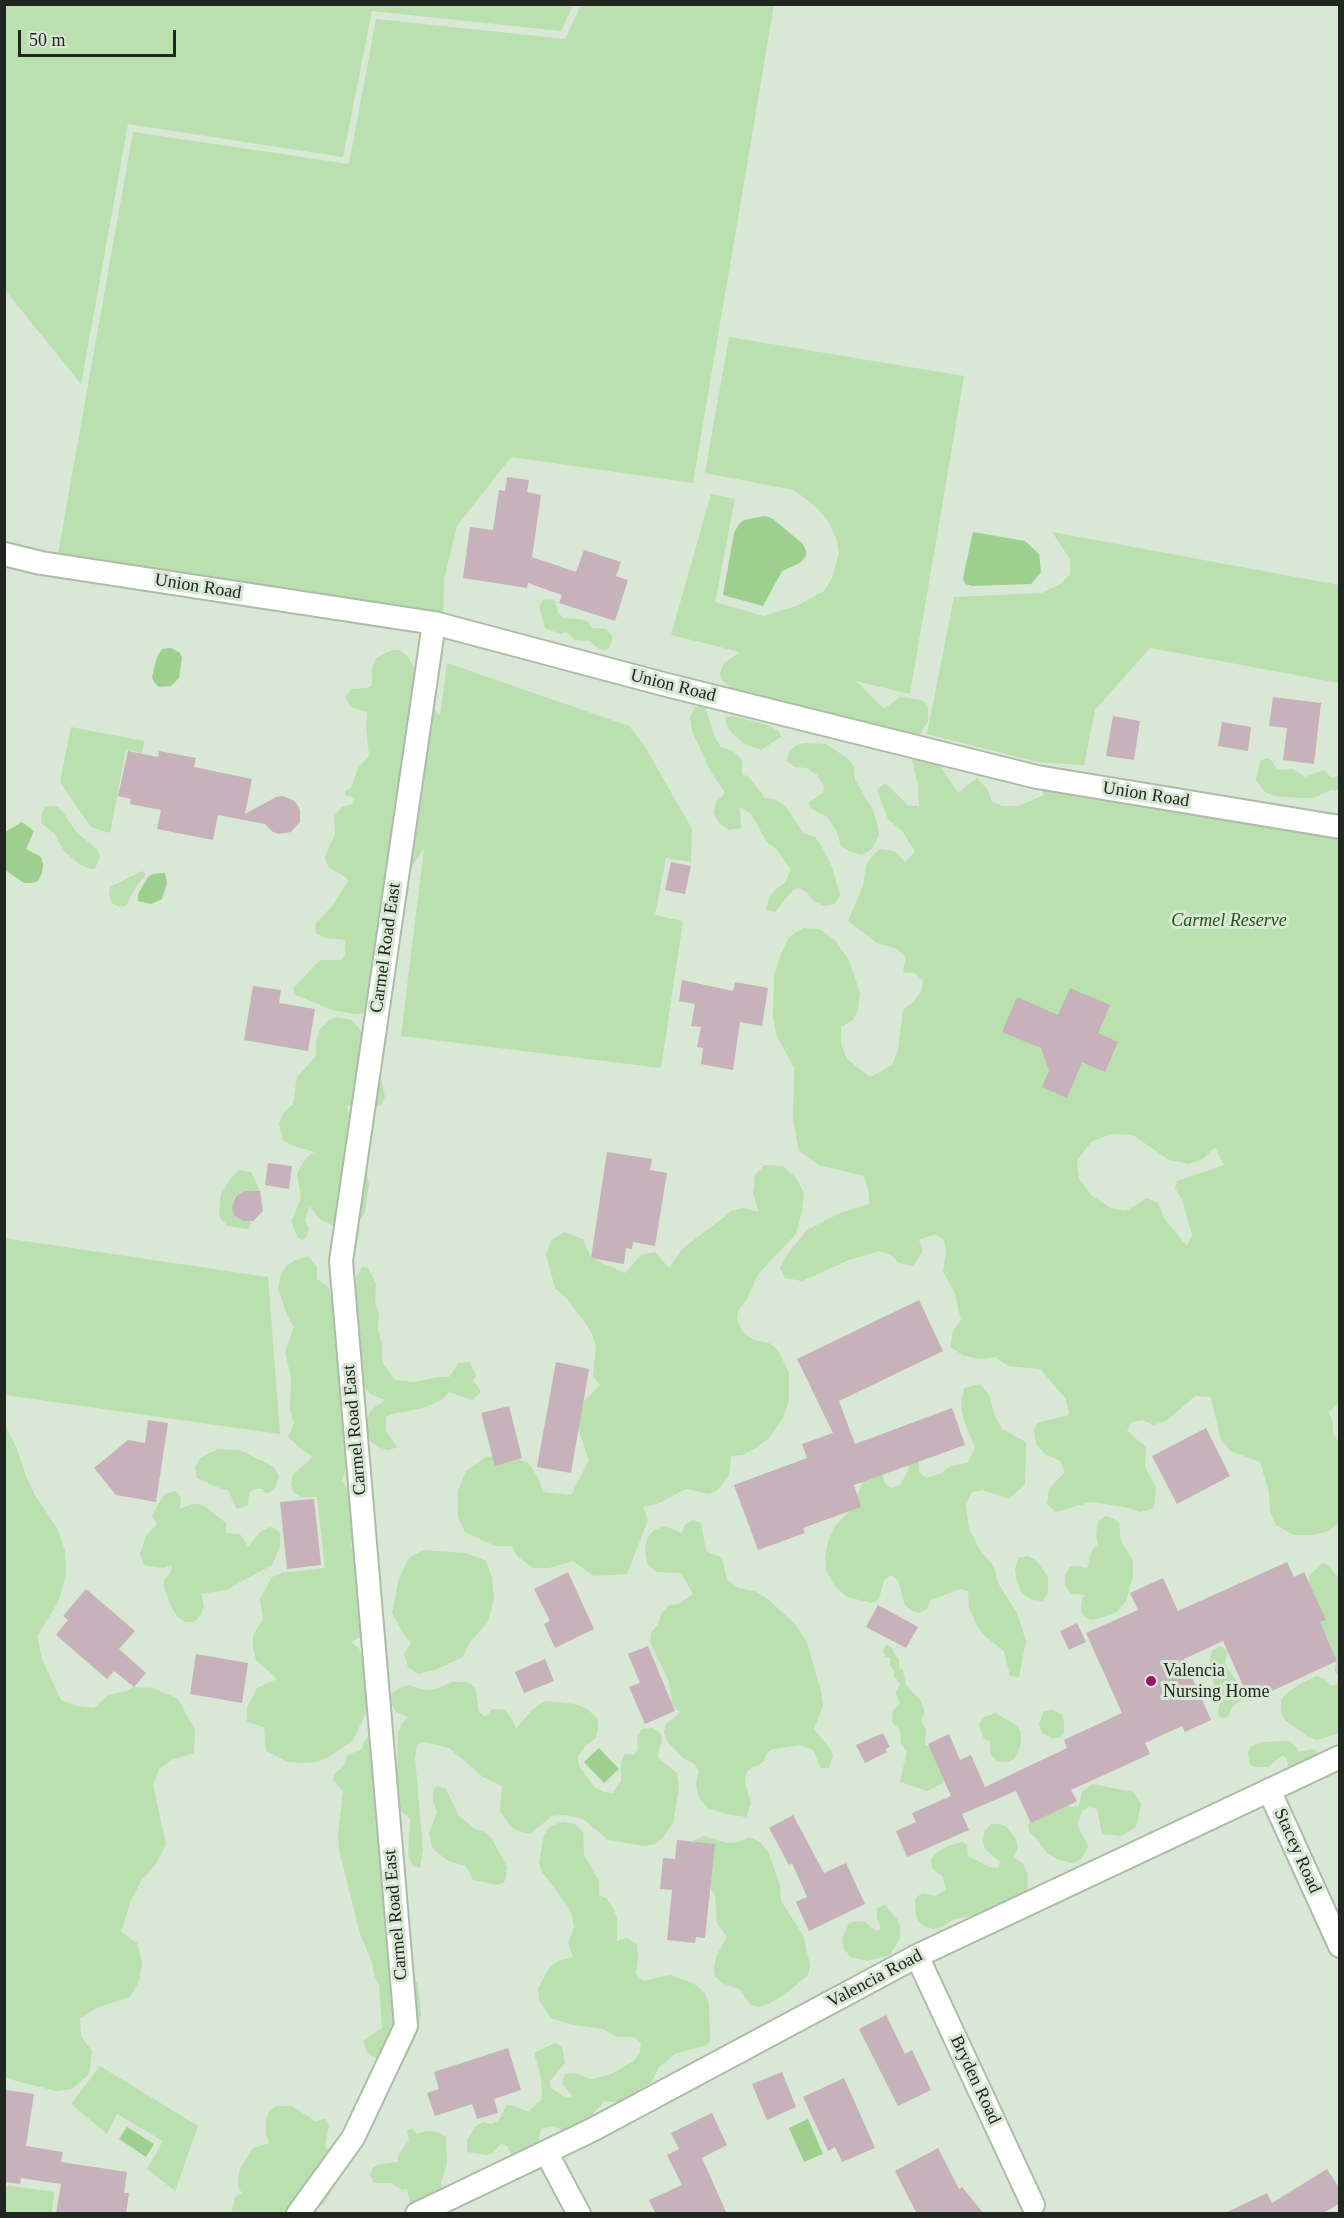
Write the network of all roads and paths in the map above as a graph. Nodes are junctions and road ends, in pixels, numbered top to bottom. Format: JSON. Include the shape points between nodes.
{"nodes":[{"id":1,"x":4,"y":554,"type":"edge"},
{"id":2,"x":434,"y":623,"type":"junction"},
{"id":3,"x":1340,"y":827,"type":"edge"},
{"id":4,"x":1340,"y":1757,"type":"edge"},
{"id":5,"x":1269,"y":1790,"type":"junction"},
{"id":6,"x":1340,"y":1946,"type":"edge"},
{"id":7,"x":917,"y":1956,"type":"junction"},
{"id":8,"x":546,"y":2152,"type":"junction"},
{"id":9,"x":1033,"y":2205,"type":"dead end"},
{"id":10,"x":298,"y":2214,"type":"edge"},
{"id":11,"x":417,"y":2214,"type":"edge"},
{"id":12,"x":579,"y":2214,"type":"edge"}],
"edges":[{"from":1,"to":2,"type":"street","name":"Union Road","via":[[41,563]]},
{"from":2,"to":3,"type":"street","name":"Union Road","via":[[1037,777]]},
{"from":2,"to":10,"type":"street","name":"Carmel Road East","via":[[341,1261],[406,2026],[353,2138]]},
{"from":4,"to":5,"type":"street","name":"Valencia Road"},
{"from":5,"to":6,"type":"street","name":"Stacey Road"},
{"from":5,"to":7,"type":"street","name":"Valencia Road"},
{"from":7,"to":8,"type":"street","name":"Valencia Road"},
{"from":7,"to":9,"type":"street","name":"Bryden Road"},
{"from":8,"to":11,"type":"street","name":"Valencia Road"},
{"from":8,"to":12,"type":"street"}]}
